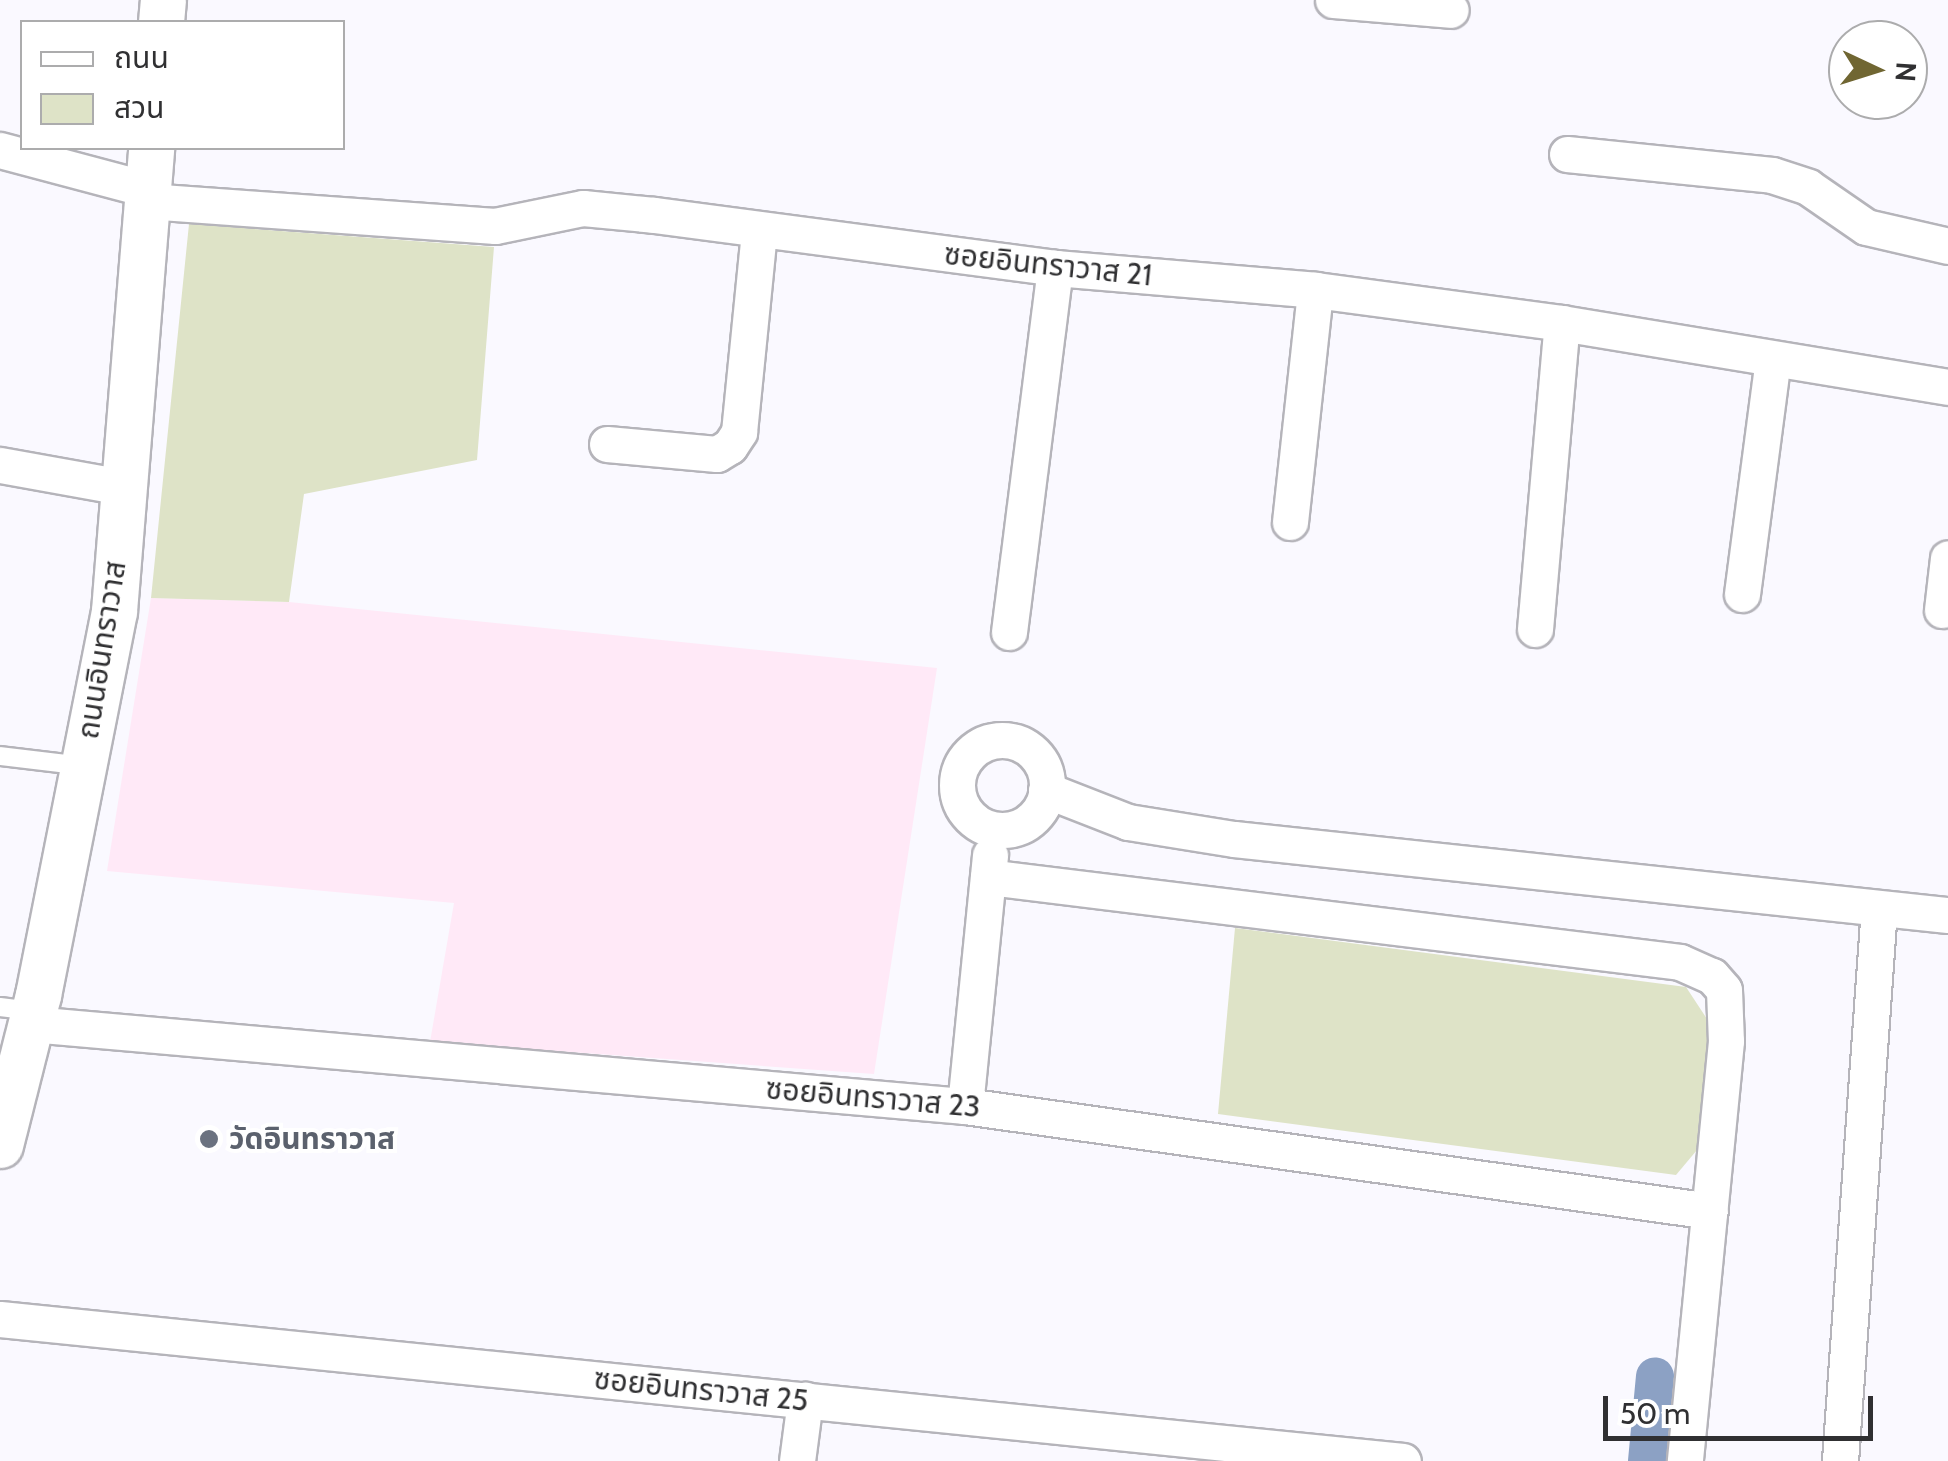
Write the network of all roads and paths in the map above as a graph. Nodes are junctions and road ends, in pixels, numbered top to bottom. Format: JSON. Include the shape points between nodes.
{"nodes":[{"id":1,"x":1333,"y":0,"type":"edge"},
{"id":2,"x":1451,"y":10,"type":"dead end"},
{"id":3,"x":0,"y":150,"type":"edge"},
{"id":4,"x":1567,"y":154,"type":"dead end"},
{"id":5,"x":148,"y":179,"type":"edge"},
{"id":6,"x":759,"y":231,"type":"junction"},
{"id":7,"x":1948,"y":246,"type":"edge"},
{"id":8,"x":1055,"y":268,"type":"junction"},
{"id":9,"x":1315,"y":290,"type":"junction"},
{"id":10,"x":1562,"y":323,"type":"junction"},
{"id":11,"x":1773,"y":359,"type":"junction"},
{"id":12,"x":1948,"y":387,"type":"edge"},
{"id":13,"x":607,"y":444,"type":"dead end"},
{"id":14,"x":0,"y":465,"type":"edge"},
{"id":15,"x":122,"y":487,"type":"junction"},
{"id":16,"x":1290,"y":522,"type":"dead end"},
{"id":17,"x":1948,"y":558,"type":"edge"},
{"id":18,"x":1742,"y":594,"type":"dead end"},
{"id":19,"x":1942,"y":610,"type":"dead end"},
{"id":20,"x":1534,"y":628,"type":"dead end"},
{"id":21,"x":1009,"y":632,"type":"dead end"},
{"id":22,"x":0,"y":756,"type":"edge"},
{"id":23,"x":84,"y":766,"type":"junction"},
{"id":24,"x":1046,"y":790,"type":"junction"},
{"id":25,"x":993,"y":829,"type":"junction"},
{"id":26,"x":988,"y":877,"type":"junction"},
{"id":27,"x":1879,"y":908,"type":"junction"},
{"id":28,"x":1948,"y":915,"type":"edge"},
{"id":29,"x":22,"y":1014,"type":"edge"},
{"id":30,"x":965,"y":1106,"type":"junction"},
{"id":31,"x":0,"y":1145,"type":"edge"},
{"id":32,"x":1710,"y":1211,"type":"junction"},
{"id":33,"x":0,"y":1318,"type":"edge"},
{"id":34,"x":805,"y":1400,"type":"junction"},
{"id":35,"x":797,"y":1461,"type":"edge"},
{"id":36,"x":1402,"y":1461,"type":"edge"},
{"id":37,"x":1685,"y":1461,"type":"edge"},
{"id":38,"x":1840,"y":1461,"type":"edge"}],
"edges":[{"from":1,"to":2,"type":"street"},
{"from":3,"to":5,"type":"street","name":"ซอยอินทราวาส 21"},
{"from":4,"to":7,"type":"street","via":[[1772,175],[1808,188],[1866,227]]},
{"from":5,"to":6,"type":"street","name":"ซอยอินทราวาส 21","via":[[495,226],[583,208]]},
{"from":5,"to":15,"type":"street","name":"ถนนอินทราวาส"},
{"from":6,"to":8,"type":"street","name":"ซอยอินทราวาส 21"},
{"from":6,"to":13,"type":"street","via":[[739,432],[730,446],[717,454]]},
{"from":8,"to":9,"type":"street","name":"ซอยอินทราวาส 21"},
{"from":8,"to":21,"type":"street"},
{"from":9,"to":10,"type":"street","name":"ซอยอินทราวาส 21"},
{"from":9,"to":16,"type":"street"},
{"from":10,"to":11,"type":"street","name":"ซอยอินทราวาส 21"},
{"from":10,"to":20,"type":"street"},
{"from":11,"to":12,"type":"street","name":"ซอยอินทราวาส 21"},
{"from":11,"to":18,"type":"street"},
{"from":14,"to":15,"type":"street"},
{"from":15,"to":23,"type":"street","name":"ถนนอินทราวาส","via":[[114,611]]},
{"from":17,"to":19,"type":"street"},
{"from":22,"to":23,"type":"lane"},
{"from":23,"to":29,"type":"street","name":"ถนนอินทราวาส"},
{"from":24,"to":25,"type":"street","via":[[1021,826]]},
{"from":24,"to":25,"type":"street","via":[[1040,762],[1018,742],[976,748],[965,759],[957,787],[968,814]]},
{"from":24,"to":27,"type":"street","via":[[1128,822],[1234,839]]},
{"from":25,"to":26,"type":"street"},
{"from":26,"to":30,"type":"street"},
{"from":26,"to":32,"type":"street","via":[[1680,962],[1712,976],[1724,990],[1726,1041]]},
{"from":27,"to":28,"type":"street"},
{"from":27,"to":38,"type":"street"},
{"from":29,"to":30,"type":"street","name":"ซอยอินทราวาส 23"},
{"from":29,"to":31,"type":"street","name":"ถนนอินทราวาส"},
{"from":30,"to":32,"type":"street","name":"ซอยอินทราวาส 23"},
{"from":32,"to":37,"type":"street"},
{"from":33,"to":34,"type":"street","name":"ซอยอินทราวาส 25"},
{"from":34,"to":35,"type":"street"},
{"from":34,"to":36,"type":"street","name":"ซอยอินทราวาส 25"}]}
